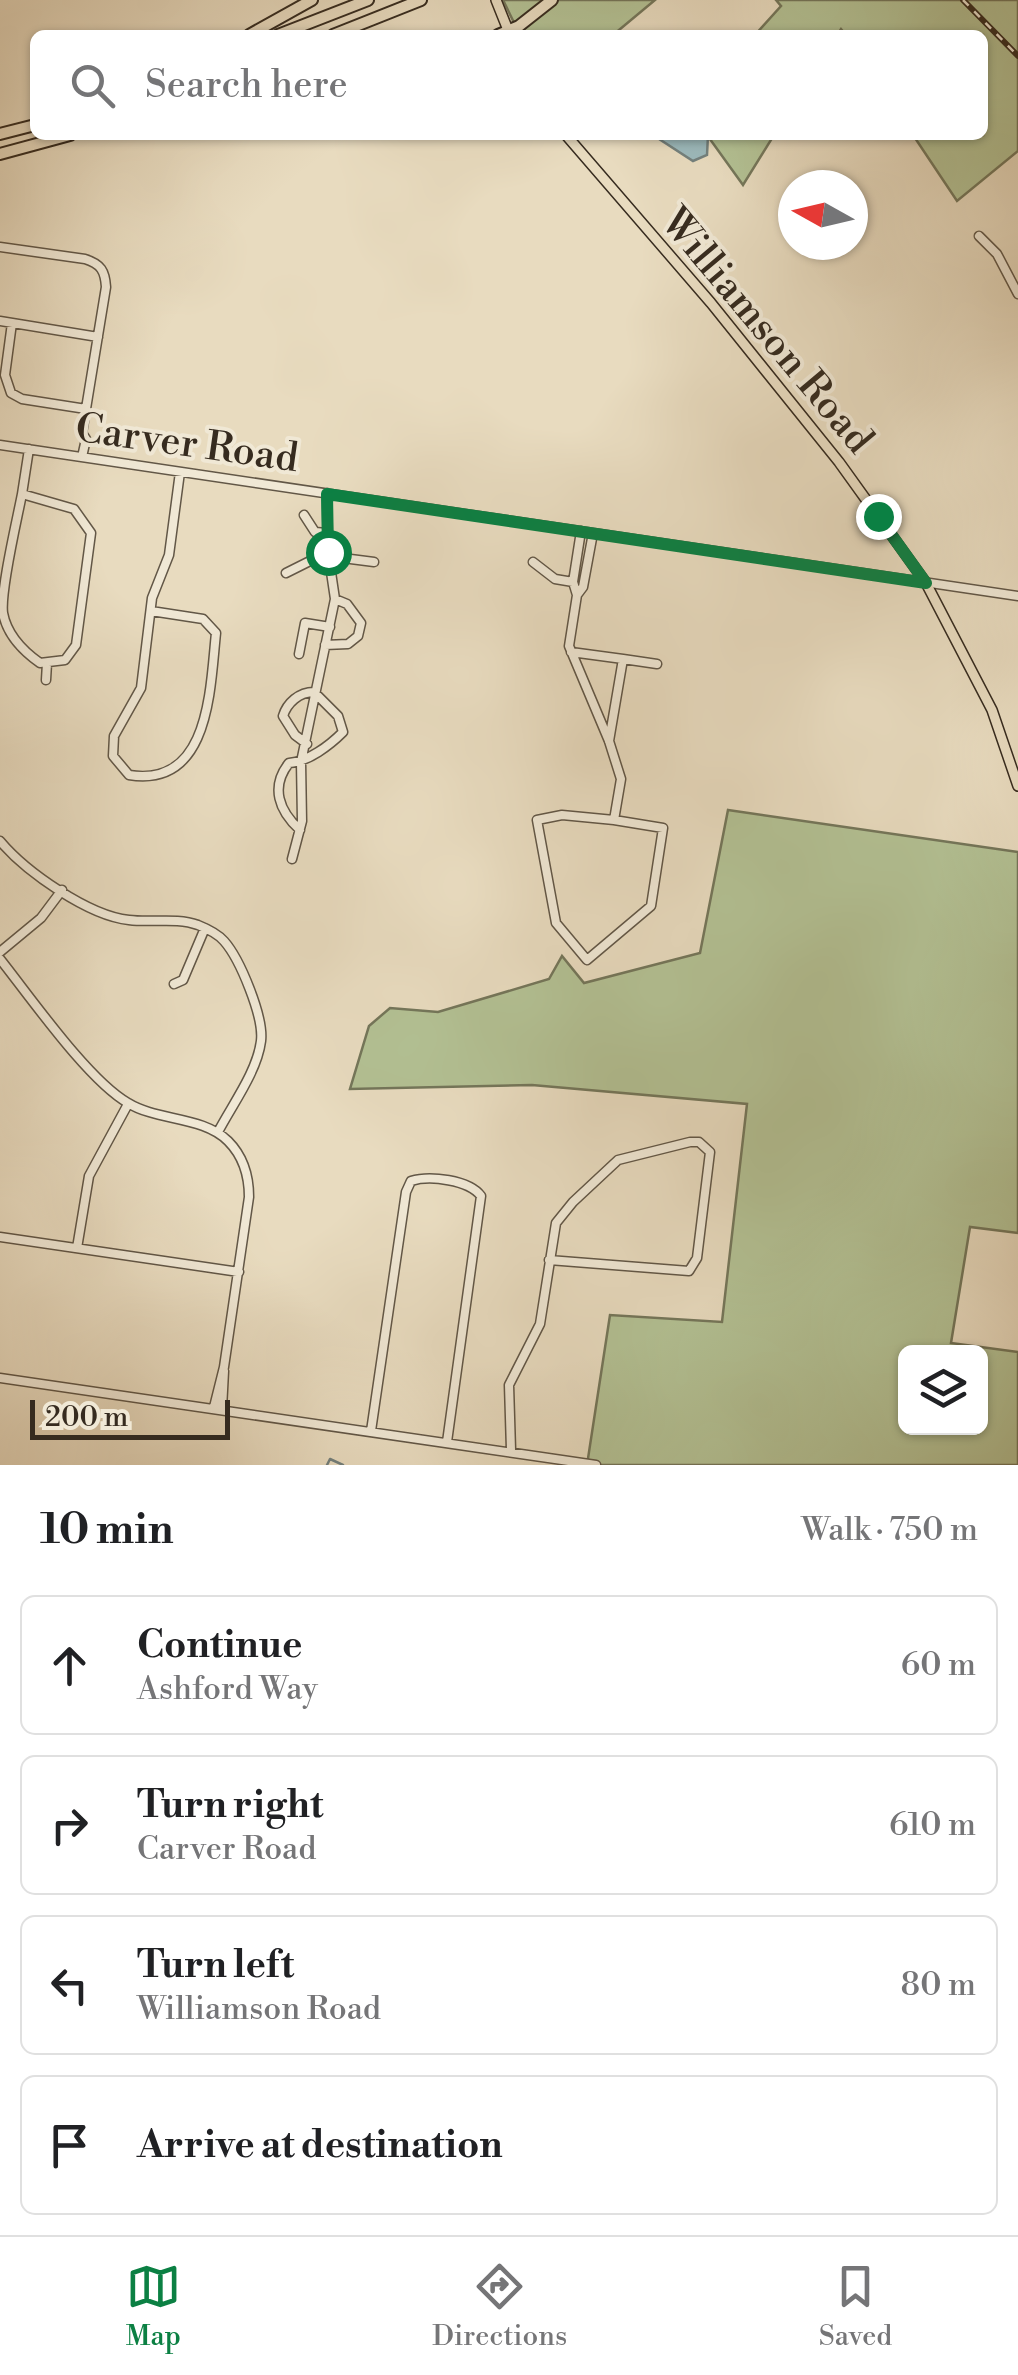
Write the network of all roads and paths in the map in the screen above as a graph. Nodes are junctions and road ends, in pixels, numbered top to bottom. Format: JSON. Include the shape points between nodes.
{"nodes":[{"id":1,"x":312,"y":0,"type":"edge"},
{"id":2,"x":368,"y":0,"type":"edge"},
{"id":3,"x":421,"y":0,"type":"edge"},
{"id":4,"x":496,"y":0,"type":"edge"},
{"id":5,"x":552,"y":0,"type":"edge"},
{"id":6,"x":259,"y":30,"type":"edge"},
{"id":7,"x":291,"y":30,"type":"edge"},
{"id":8,"x":346,"y":30,"type":"edge"},
{"id":9,"x":505,"y":30,"type":"edge"},
{"id":10,"x":511,"y":30,"type":"edge"},
{"id":11,"x":30,"y":125,"type":"edge"},
{"id":12,"x":0,"y":134,"type":"edge"},
{"id":13,"x":52,"y":140,"type":"edge"},
{"id":14,"x":570,"y":140,"type":"edge"},
{"id":15,"x":0,"y":154,"type":"edge"},
{"id":16,"x":979,"y":236,"type":"dead end"},
{"id":17,"x":0,"y":247,"type":"edge"},
{"id":18,"x":1018,"y":294,"type":"edge"},
{"id":19,"x":0,"y":321,"type":"edge"},
{"id":20,"x":12,"y":323,"type":"junction"},
{"id":21,"x":98,"y":336,"type":"junction"},
{"id":22,"x":86,"y":409,"type":"junction"},
{"id":23,"x":0,"y":445,"type":"edge"},
{"id":24,"x":29,"y":449,"type":"junction"},
{"id":25,"x":79,"y":457,"type":"junction"},
{"id":26,"x":180,"y":475,"type":"junction"},
{"id":27,"x":22,"y":494,"type":"junction"},
{"id":28,"x":327,"y":494,"type":"junction"},
{"id":29,"x":304,"y":516,"type":"dead end"},
{"id":30,"x":581,"y":531,"type":"junction"},
{"id":31,"x":327,"y":533,"type":"junction"},
{"id":32,"x":593,"y":533,"type":"junction"},
{"id":33,"x":328,"y":552,"type":"junction"},
{"id":34,"x":374,"y":562,"type":"dead end"},
{"id":35,"x":533,"y":562,"type":"dead end"},
{"id":36,"x":286,"y":573,"type":"dead end"},
{"id":37,"x":573,"y":582,"type":"junction"},
{"id":38,"x":926,"y":583,"type":"junction"},
{"id":39,"x":576,"y":595,"type":"junction"},
{"id":40,"x":1018,"y":596,"type":"edge"},
{"id":41,"x":336,"y":599,"type":"junction"},
{"id":42,"x":151,"y":610,"type":"junction"},
{"id":43,"x":330,"y":627,"type":"junction"},
{"id":44,"x":325,"y":645,"type":"junction"},
{"id":45,"x":572,"y":652,"type":"junction"},
{"id":46,"x":299,"y":654,"type":"dead end"},
{"id":47,"x":624,"y":659,"type":"junction"},
{"id":48,"x":47,"y":663,"type":"junction"},
{"id":49,"x":657,"y":664,"type":"dead end"},
{"id":50,"x":46,"y":680,"type":"dead end"},
{"id":51,"x":314,"y":692,"type":"junction"},
{"id":52,"x":609,"y":741,"type":"junction"},
{"id":53,"x":307,"y":744,"type":"junction"},
{"id":54,"x":301,"y":762,"type":"junction"},
{"id":55,"x":1018,"y":786,"type":"edge"},
{"id":56,"x":614,"y":820,"type":"junction"},
{"id":57,"x":300,"y":830,"type":"junction"},
{"id":58,"x":0,"y":841,"type":"edge"},
{"id":59,"x":292,"y":860,"type":"dead end"},
{"id":60,"x":62,"y":890,"type":"junction"},
{"id":61,"x":205,"y":928,"type":"junction"},
{"id":62,"x":0,"y":956,"type":"edge"},
{"id":63,"x":174,"y":984,"type":"dead end"},
{"id":64,"x":128,"y":1104,"type":"junction"},
{"id":65,"x":218,"y":1132,"type":"junction"},
{"id":66,"x":0,"y":1237,"type":"edge"},
{"id":67,"x":77,"y":1248,"type":"junction"},
{"id":68,"x":549,"y":1260,"type":"junction"},
{"id":69,"x":239,"y":1272,"type":"junction"},
{"id":70,"x":0,"y":1378,"type":"edge"},
{"id":71,"x":218,"y":1408,"type":"junction"},
{"id":72,"x":372,"y":1432,"type":"junction"},
{"id":73,"x":448,"y":1442,"type":"junction"},
{"id":74,"x":511,"y":1450,"type":"junction"},
{"id":75,"x":596,"y":1465,"type":"edge"}],
"edges":[{"from":1,"to":6,"type":"highway"},
{"from":2,"to":7,"type":"highway"},
{"from":3,"to":8,"type":"highway"},
{"from":4,"to":9,"type":"main road"},
{"from":5,"to":10,"type":"highway"},
{"from":11,"to":12,"type":"highway"},
{"from":13,"to":15,"type":"highway"},
{"from":14,"to":38,"type":"main road","name":"Williamson Road","via":[[839,462]]},
{"from":16,"to":18,"type":"street"},
{"from":17,"to":21,"type":"street","via":[[100,266],[106,287]]},
{"from":19,"to":20,"type":"street"},
{"from":20,"to":21,"type":"street"},
{"from":20,"to":22,"type":"street","via":[[4,375],[11,392]]},
{"from":21,"to":22,"type":"street"},
{"from":22,"to":25,"type":"street"},
{"from":23,"to":24,"type":"street","name":"Carver Road"},
{"from":24,"to":25,"type":"street","name":"Carver Road"},
{"from":24,"to":27,"type":"street"},
{"from":25,"to":26,"type":"street","name":"Carver Road"},
{"from":26,"to":28,"type":"street","name":"Carver Road"},
{"from":26,"to":42,"type":"street","via":[[169,555]]},
{"from":27,"to":48,"type":"street","via":[[2,610],[15,641]]},
{"from":27,"to":48,"type":"street","via":[[74,509],[90,533],[76,646],[65,660]]},
{"from":28,"to":30,"type":"street","name":"Carver Road"},
{"from":28,"to":31,"type":"street"},
{"from":29,"to":31,"type":"street","via":[[315,532]]},
{"from":30,"to":32,"type":"street","name":"Carver Road"},
{"from":30,"to":37,"type":"street"},
{"from":31,"to":33,"type":"street"},
{"from":32,"to":38,"type":"street","name":"Carver Road"},
{"from":32,"to":39,"type":"street"},
{"from":33,"to":34,"type":"street"},
{"from":33,"to":36,"type":"street"},
{"from":33,"to":41,"type":"street"},
{"from":35,"to":37,"type":"street","via":[[555,579]]},
{"from":37,"to":39,"type":"street"},
{"from":38,"to":40,"type":"street","name":"Carver Road"},
{"from":38,"to":55,"type":"main road","name":"Williamson Road","via":[[992,710]]},
{"from":39,"to":45,"type":"street"},
{"from":41,"to":43,"type":"street"},
{"from":41,"to":44,"type":"street","via":[[361,623],[358,636],[348,644]]},
{"from":42,"to":42,"type":"street","via":[[142,688],[114,736],[113,756],[129,775],[150,778],[198,743],[216,633],[203,619]]},
{"from":43,"to":44,"type":"street"},
{"from":43,"to":46,"type":"street","via":[[305,623]]},
{"from":44,"to":51,"type":"street"},
{"from":45,"to":47,"type":"street"},
{"from":45,"to":52,"type":"street"},
{"from":47,"to":49,"type":"street"},
{"from":47,"to":52,"type":"street"},
{"from":48,"to":50,"type":"street"},
{"from":51,"to":53,"type":"street"},
{"from":51,"to":53,"type":"street","via":[[298,696],[283,716]]},
{"from":51,"to":54,"type":"street","via":[[338,716],[343,732]]},
{"from":52,"to":56,"type":"street","via":[[621,779]]},
{"from":53,"to":54,"type":"street"},
{"from":54,"to":57,"type":"street"},
{"from":54,"to":57,"type":"street","via":[[289,763],[278,790],[286,817]]},
{"from":56,"to":56,"type":"street","via":[[662,828],[651,906],[588,960],[556,923],[538,820]]},
{"from":57,"to":59,"type":"street"},
{"from":58,"to":60,"type":"street"},
{"from":60,"to":61,"type":"street","via":[[112,917]]},
{"from":60,"to":62,"type":"street"},
{"from":61,"to":63,"type":"street","via":[[182,980]]},
{"from":61,"to":65,"type":"street","via":[[234,954],[261,1041]]},
{"from":62,"to":64,"type":"street","via":[[96,1076]]},
{"from":64,"to":65,"type":"street"},
{"from":64,"to":67,"type":"street","via":[[89,1176]]},
{"from":65,"to":69,"type":"street","via":[[239,1155],[249,1182]]},
{"from":66,"to":67,"type":"street"},
{"from":67,"to":69,"type":"street"},
{"from":68,"to":68,"type":"street","via":[[689,1272],[697,1258],[710,1152],[690,1142],[618,1160],[556,1224]]},
{"from":68,"to":74,"type":"street","via":[[540,1324],[510,1385]]},
{"from":69,"to":71,"type":"street"},
{"from":70,"to":71,"type":"street"},
{"from":71,"to":72,"type":"street"},
{"from":72,"to":73,"type":"street"},
{"from":72,"to":73,"type":"street","via":[[406,1192],[420,1178],[474,1186],[482,1196]]},
{"from":73,"to":74,"type":"street"},
{"from":74,"to":75,"type":"street"}]}
